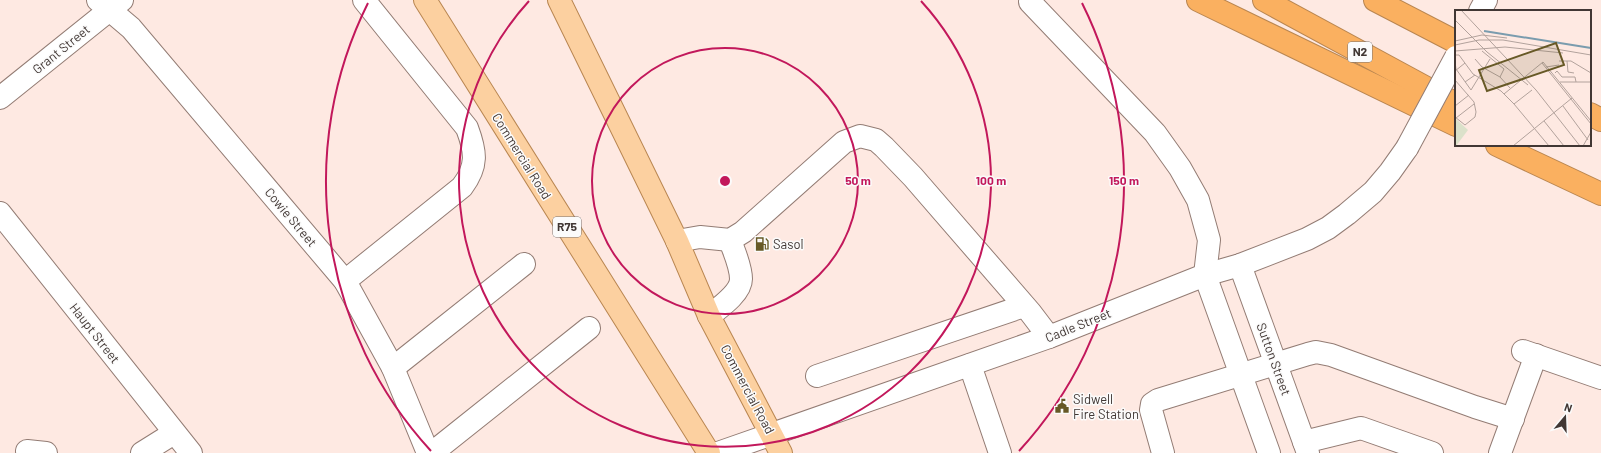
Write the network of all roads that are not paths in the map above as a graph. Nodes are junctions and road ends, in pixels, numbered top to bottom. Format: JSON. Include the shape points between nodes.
{"nodes":[{"id":1,"x":364,"y":0,"type":"edge"},
{"id":2,"x":425,"y":0,"type":"edge"},
{"id":3,"x":559,"y":0,"type":"edge"},
{"id":4,"x":1198,"y":0,"type":"edge"},
{"id":5,"x":1264,"y":0,"type":"edge"},
{"id":6,"x":1375,"y":0,"type":"edge"},
{"id":7,"x":1404,"y":0,"type":"edge"},
{"id":8,"x":1486,"y":0,"type":"edge"},
{"id":9,"x":1030,"y":2,"type":"dead end"},
{"id":10,"x":110,"y":3,"type":"edge"},
{"id":11,"x":1481,"y":10,"type":"edge"},
{"id":12,"x":1455,"y":29,"type":"edge"},
{"id":13,"x":1455,"y":41,"type":"edge"},
{"id":14,"x":1455,"y":59,"type":"edge"},
{"id":15,"x":0,"y":98,"type":"edge"},
{"id":16,"x":1455,"y":103,"type":"edge"},
{"id":17,"x":1591,"y":115,"type":"edge"},
{"id":18,"x":1601,"y":120,"type":"edge"},
{"id":19,"x":1455,"y":125,"type":"edge"},
{"id":20,"x":1499,"y":146,"type":"edge"},
{"id":21,"x":1533,"y":146,"type":"edge"},
{"id":22,"x":1601,"y":185,"type":"edge"},
{"id":23,"x":1601,"y":194,"type":"edge"},
{"id":24,"x":0,"y":213,"type":"edge"},
{"id":25,"x":730,"y":240,"type":"junction"},
{"id":26,"x":1209,"y":240,"type":"junction"},
{"id":27,"x":677,"y":241,"type":"junction"},
{"id":28,"x":524,"y":264,"type":"dead end"},
{"id":29,"x":1240,"y":265,"type":"junction"},
{"id":30,"x":1205,"y":275,"type":"junction"},
{"id":31,"x":345,"y":281,"type":"junction"},
{"id":32,"x":1024,"y":306,"type":"junction"},
{"id":33,"x":709,"y":316,"type":"junction"},
{"id":34,"x":589,"y":328,"type":"dead end"},
{"id":35,"x":1049,"y":337,"type":"junction"},
{"id":36,"x":1276,"y":363,"type":"junction"},
{"id":37,"x":970,"y":365,"type":"junction"},
{"id":38,"x":393,"y":368,"type":"junction"},
{"id":39,"x":1241,"y":375,"type":"junction"},
{"id":40,"x":817,"y":376,"type":"dead end"},
{"id":41,"x":1601,"y":378,"type":"edge"},
{"id":42,"x":1513,"y":419,"type":"junction"},
{"id":43,"x":174,"y":433,"type":"junction"},
{"id":44,"x":777,"y":444,"type":"edge"},
{"id":45,"x":1306,"y":447,"type":"edge"},
{"id":46,"x":142,"y":453,"type":"edge"},
{"id":47,"x":191,"y":453,"type":"edge"},
{"id":48,"x":428,"y":453,"type":"edge"},
{"id":49,"x":432,"y":453,"type":"edge"},
{"id":50,"x":709,"y":453,"type":"edge"},
{"id":51,"x":718,"y":453,"type":"edge"},
{"id":52,"x":1000,"y":453,"type":"edge"},
{"id":53,"x":1163,"y":453,"type":"edge"},
{"id":54,"x":1269,"y":453,"type":"edge"},
{"id":55,"x":1432,"y":453,"type":"edge"},
{"id":56,"x":1500,"y":453,"type":"edge"}],
"edges":[{"from":1,"to":31,"type":"street","via":[[467,128],[475,157],[469,177],[462,187]]},
{"from":2,"to":50,"type":"main road","name":"Commercial Road","number":"R75"},
{"from":3,"to":27,"type":"main road","name":"Commercial Road"},
{"from":4,"to":19,"type":"highway"},
{"from":5,"to":16,"type":"highway","number":"N2"},
{"from":6,"to":13,"type":"highway"},
{"from":7,"to":12,"type":"highway"},
{"from":8,"to":11,"type":"street"},
{"from":9,"to":26,"type":"street","via":[[1155,133],[1180,168],[1198,200]]},
{"from":10,"to":15,"type":"street","name":"Grant Street"},
{"from":10,"to":31,"type":"street","name":"Cowie Street"},
{"from":14,"to":29,"type":"street","name":"Cadle Street","bridge":true,"via":[[1408,148],[1373,192],[1328,228],[1307,239]]},
{"from":17,"to":18,"type":"highway"},
{"from":20,"to":23,"type":"highway"},
{"from":21,"to":22,"type":"highway"},
{"from":24,"to":43,"type":"street","name":"Haupt Street"},
{"from":25,"to":27,"type":"street","via":[[700,237]]},
{"from":25,"to":32,"type":"street","via":[[743,232],[844,142],[860,136],[868,137],[884,147],[913,177]]},
{"from":25,"to":33,"type":"street","via":[[740,271],[740,285],[724,305]]},
{"from":26,"to":29,"type":"street"},
{"from":26,"to":30,"type":"street"},
{"from":27,"to":33,"type":"main road","name":"Commercial Road"},
{"from":28,"to":38,"type":"street"},
{"from":29,"to":30,"type":"street","name":"Cadle Street"},
{"from":29,"to":36,"type":"street","name":"Sutton Street"},
{"from":30,"to":35,"type":"street","name":"Cadle Street"},
{"from":30,"to":39,"type":"street"},
{"from":31,"to":38,"type":"street","name":"Cowie Street"},
{"from":32,"to":35,"type":"street"},
{"from":32,"to":40,"type":"street"},
{"from":33,"to":44,"type":"main road","name":"Commercial Road"},
{"from":34,"to":49,"type":"street"},
{"from":35,"to":37,"type":"street","name":"Cadle Street"},
{"from":36,"to":39,"type":"street"},
{"from":36,"to":42,"type":"street","via":[[1308,354],[1324,353]]},
{"from":36,"to":45,"type":"street","name":"Sutton Street"},
{"from":37,"to":44,"type":"street","name":"Cadle Street"},
{"from":37,"to":52,"type":"street"},
{"from":38,"to":48,"type":"street","name":"Cowie Street"},
{"from":39,"to":53,"type":"street","via":[[1152,404],[1151,410]]},
{"from":39,"to":54,"type":"street"},
{"from":41,"to":42,"type":"street","via":[[1530,353]]},
{"from":42,"to":56,"type":"street"},
{"from":43,"to":46,"type":"street"},
{"from":43,"to":47,"type":"street","name":"Haupt Street"},
{"from":44,"to":51,"type":"street","name":"Cadle Street"},
{"from":45,"to":55,"type":"street","via":[[1361,428]]}]}
